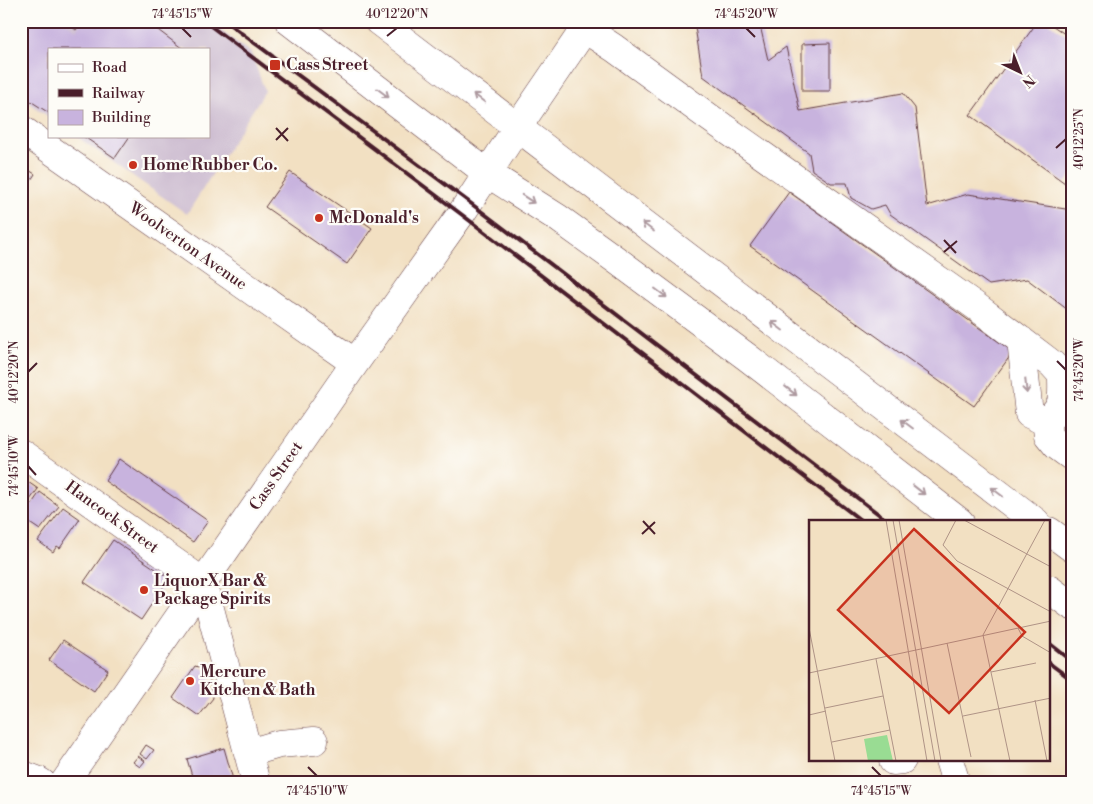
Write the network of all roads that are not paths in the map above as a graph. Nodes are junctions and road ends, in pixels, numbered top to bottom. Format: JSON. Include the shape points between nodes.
{"nodes":[{"id":1,"x":288,"y":21,"type":"edge"},
{"id":2,"x":378,"y":21,"type":"edge"},
{"id":3,"x":588,"y":25,"type":"edge"},
{"id":4,"x":517,"y":128,"type":"junction"},
{"id":5,"x":21,"y":129,"type":"edge"},
{"id":6,"x":487,"y":173,"type":"junction"},
{"id":7,"x":1021,"y":340,"type":"junction"},
{"id":8,"x":355,"y":363,"type":"junction"},
{"id":9,"x":1046,"y":422,"type":"junction"},
{"id":10,"x":21,"y":452,"type":"edge"},
{"id":11,"x":1072,"y":457,"type":"edge"},
{"id":12,"x":957,"y":520,"type":"edge"},
{"id":13,"x":1033,"y":520,"type":"edge"},
{"id":14,"x":1050,"y":532,"type":"edge"},
{"id":15,"x":1072,"y":548,"type":"edge"},
{"id":16,"x":203,"y":582,"type":"junction"},
{"id":17,"x":1050,"y":590,"type":"edge"},
{"id":18,"x":1072,"y":606,"type":"edge"},
{"id":19,"x":314,"y":741,"type":"dead end"},
{"id":20,"x":248,"y":753,"type":"junction"},
{"id":21,"x":950,"y":762,"type":"edge"},
{"id":22,"x":21,"y":774,"type":"edge"},
{"id":23,"x":42,"y":783,"type":"edge"},
{"id":24,"x":64,"y":783,"type":"edge"},
{"id":25,"x":256,"y":783,"type":"edge"},
{"id":26,"x":956,"y":783,"type":"edge"}],
"edges":[{"from":1,"to":6,"type":"main road","one_way":true},
{"from":4,"to":2,"type":"main road","one_way":true},
{"from":3,"to":4,"type":"main road","name":"Cass Street"},
{"from":3,"to":7,"type":"main road","via":[[614,48],[710,118]]},
{"from":4,"to":6,"type":"main road","name":"Cass Street"},
{"from":13,"to":4,"type":"main road","one_way":true},
{"from":5,"to":8,"type":"main road","name":"Woolverton Avenue"},
{"from":6,"to":8,"type":"main road","name":"Cass Street"},
{"from":6,"to":12,"type":"main road","one_way":true,"via":[[558,218],[627,268]]},
{"from":7,"to":9,"type":"main road","one_way":true,"via":[[1029,414]]},
{"from":7,"to":9,"type":"main road","via":[[1062,375],[1062,400],[1056,413]]},
{"from":8,"to":16,"type":"main road","name":"Cass Street"},
{"from":9,"to":11,"type":"main road","via":[[1048,435]]},
{"from":10,"to":16,"type":"main road","name":"Hancock Street"},
{"from":14,"to":15,"type":"main road"},
{"from":16,"to":20,"type":"main road"},
{"from":16,"to":24,"type":"main road","name":"Cass Street"},
{"from":17,"to":18,"type":"main road"},
{"from":19,"to":20,"type":"main road","via":[[279,744]]},
{"from":20,"to":25,"type":"main road"},
{"from":21,"to":26,"type":"main road"},
{"from":22,"to":23,"type":"main road"}]}
